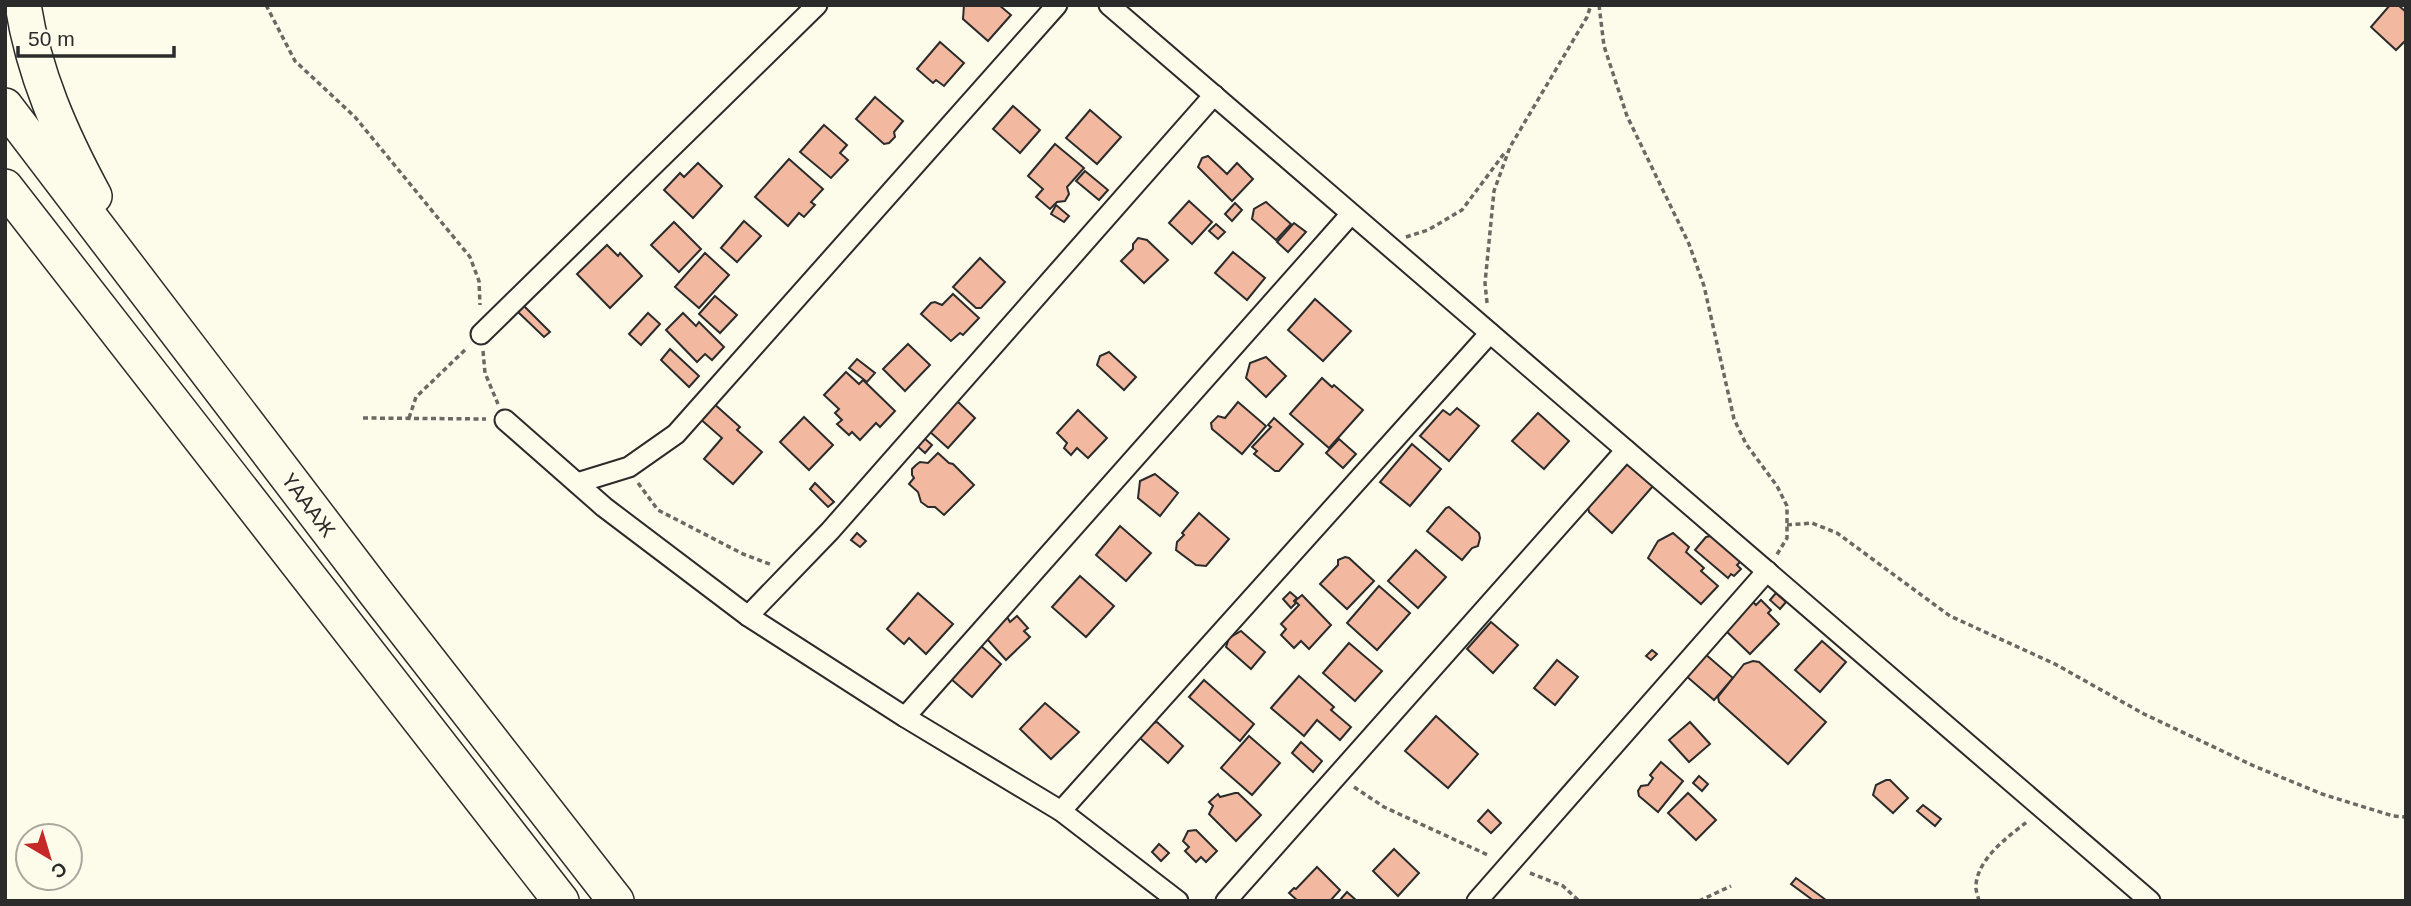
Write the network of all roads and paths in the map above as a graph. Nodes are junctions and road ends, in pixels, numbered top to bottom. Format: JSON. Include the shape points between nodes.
{"nodes":[{"id":1,"x":23,"y":5,"type":"edge"},
{"id":2,"x":266,"y":5,"type":"edge"},
{"id":3,"x":817,"y":5,"type":"edge"},
{"id":4,"x":1057,"y":5,"type":"edge"},
{"id":5,"x":1109,"y":5,"type":"edge"},
{"id":6,"x":1591,"y":5,"type":"edge"},
{"id":7,"x":1599,"y":5,"type":"edge"},
{"id":8,"x":1214,"y":95,"type":"junction"},
{"id":9,"x":5,"y":106,"type":"edge"},
{"id":10,"x":1510,"y":147,"type":"junction"},
{"id":11,"x":5,"y":187,"type":"edge"},
{"id":12,"x":1351,"y":214,"type":"junction"},
{"id":13,"x":5,"y":219,"type":"edge"},
{"id":14,"x":1386,"y":243,"type":"junction"},
{"id":15,"x":138,"y":280,"type":"junction"},
{"id":16,"x":93,"y":301,"type":"junction"},
{"id":17,"x":1490,"y":333,"type":"junction"},
{"id":18,"x":481,"y":334,"type":"junction"},
{"id":19,"x":363,"y":418,"type":"dead end"},
{"id":20,"x":409,"y":418,"type":"junction"},
{"id":21,"x":505,"y":419,"type":"junction"},
{"id":22,"x":1626,"y":450,"type":"junction"},
{"id":23,"x":629,"y":467,"type":"junction"},
{"id":24,"x":577,"y":483,"type":"junction"},
{"id":25,"x":1787,"y":525,"type":"junction"},
{"id":26,"x":1767,"y":571,"type":"junction"},
{"id":27,"x":791,"y":572,"type":"junction"},
{"id":28,"x":748,"y":616,"type":"junction"},
{"id":29,"x":905,"y":717,"type":"junction"},
{"id":30,"x":1337,"y":776,"type":"junction"},
{"id":31,"x":2044,"y":810,"type":"junction"},
{"id":32,"x":1061,"y":811,"type":"junction"},
{"id":33,"x":2406,"y":817,"type":"edge"},
{"id":34,"x":1509,"y":864,"type":"junction"},
{"id":35,"x":1731,"y":886,"type":"dead end"},
{"id":36,"x":561,"y":901,"type":"edge"},
{"id":37,"x":616,"y":901,"type":"edge"},
{"id":38,"x":1178,"y":901,"type":"edge"},
{"id":39,"x":1226,"y":901,"type":"edge"},
{"id":40,"x":1477,"y":901,"type":"edge"},
{"id":41,"x":1578,"y":901,"type":"edge"},
{"id":42,"x":1699,"y":901,"type":"edge"},
{"id":43,"x":1979,"y":901,"type":"edge"},
{"id":44,"x":2150,"y":901,"type":"edge"}],
"edges":[{"from":1,"to":15,"type":"highway","via":[[37,69],[54,117]]},
{"from":2,"to":18,"type":"path","via":[[295,61],[355,117],[470,257],[479,281]]},
{"from":3,"to":18,"type":"street"},
{"from":4,"to":23,"type":"street","via":[[676,434]]},
{"from":5,"to":8,"type":"street"},
{"from":6,"to":10,"type":"path"},
{"from":7,"to":25,"type":"path","via":[[1604,46],[1627,116],[1689,244],[1704,286],[1734,419],[1777,486],[1787,506]]},
{"from":8,"to":12,"type":"street"},
{"from":8,"to":27,"type":"street"},
{"from":9,"to":15,"type":"highway","name":"ҮАААЖ"},
{"from":10,"to":14,"type":"path","via":[[1462,210],[1428,230]]},
{"from":10,"to":17,"type":"path","via":[[1494,191],[1485,283]]},
{"from":11,"to":16,"type":"highway"},
{"from":12,"to":14,"type":"street"},
{"from":12,"to":29,"type":"street"},
{"from":13,"to":16,"type":"highway"},
{"from":14,"to":17,"type":"street"},
{"from":15,"to":37,"type":"highway","name":"ҮАААЖ"},
{"from":16,"to":36,"type":"highway"},
{"from":17,"to":22,"type":"street"},
{"from":17,"to":32,"type":"street"},
{"from":18,"to":20,"type":"path","via":[[416,397]]},
{"from":18,"to":21,"type":"path","via":[[485,373]]},
{"from":19,"to":20,"type":"path"},
{"from":20,"to":21,"type":"path"},
{"from":21,"to":24,"type":"street"},
{"from":22,"to":26,"type":"street"},
{"from":22,"to":30,"type":"street"},
{"from":23,"to":24,"type":"street"},
{"from":23,"to":27,"type":"path","via":[[658,510],[743,554]]},
{"from":24,"to":28,"type":"street"},
{"from":25,"to":26,"type":"path","via":[[1787,538]]},
{"from":25,"to":33,"type":"path","via":[[1812,523],[1837,533],[1950,616],[2055,664],[2144,714],[2322,794]]},
{"from":26,"to":31,"type":"street"},
{"from":26,"to":34,"type":"street"},
{"from":27,"to":28,"type":"street"},
{"from":28,"to":29,"type":"street"},
{"from":29,"to":32,"type":"street"},
{"from":30,"to":34,"type":"path","via":[[1384,807]]},
{"from":30,"to":39,"type":"street"},
{"from":31,"to":43,"type":"path","via":[[2005,840],[1984,864],[1976,885]]},
{"from":31,"to":44,"type":"street"},
{"from":32,"to":38,"type":"street"},
{"from":34,"to":40,"type":"street"},
{"from":34,"to":41,"type":"path","via":[[1563,886]]},
{"from":35,"to":42,"type":"path"}]}
